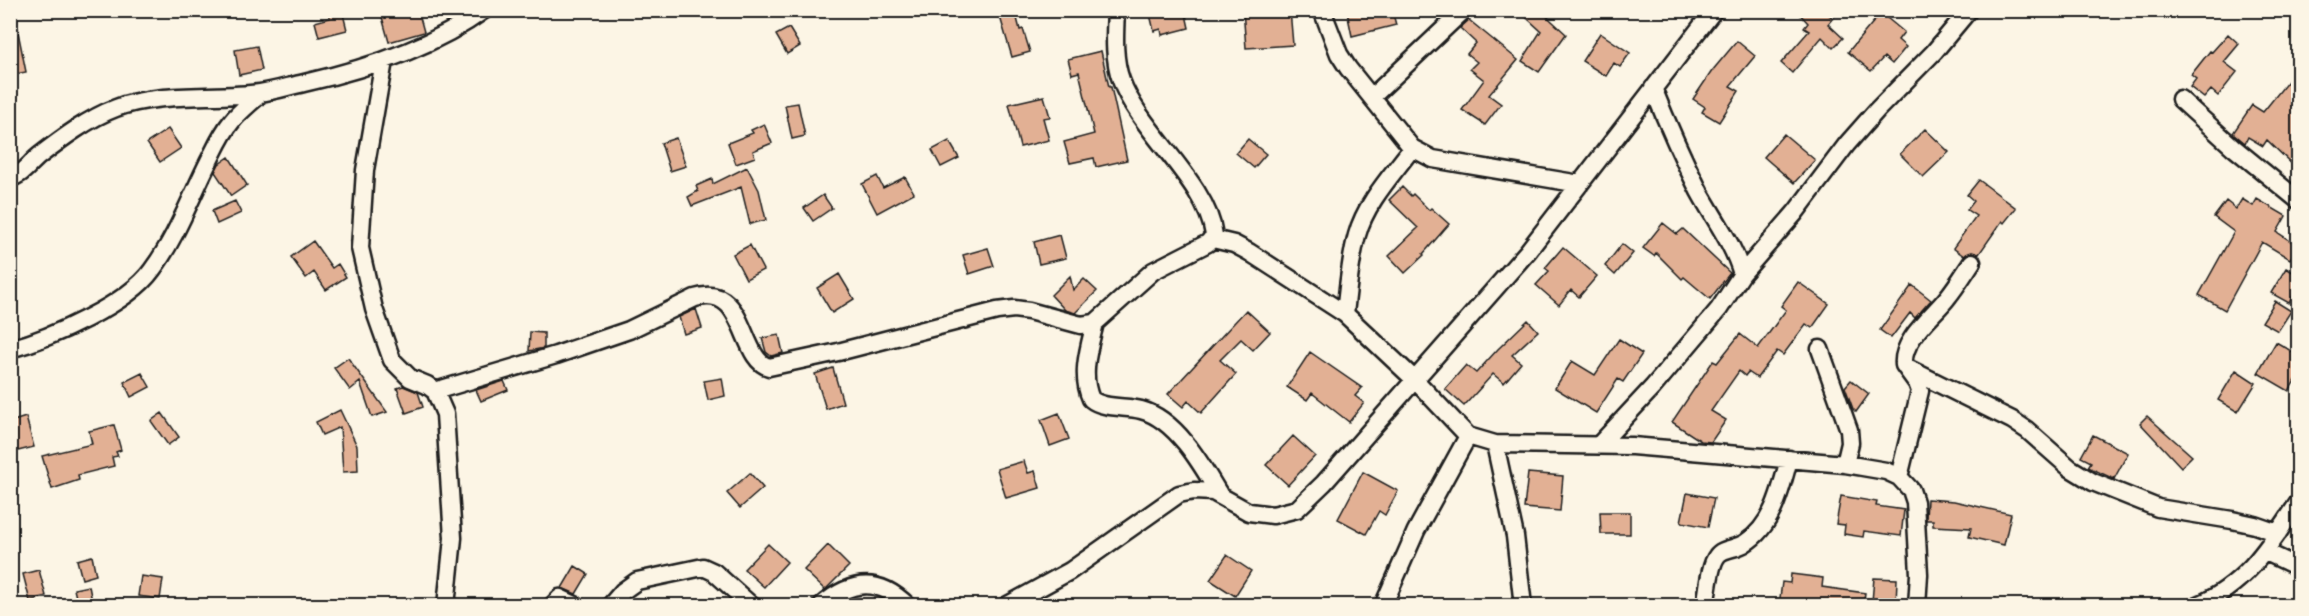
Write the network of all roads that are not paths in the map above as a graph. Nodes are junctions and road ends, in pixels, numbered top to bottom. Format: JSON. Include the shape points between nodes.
{"nodes":[{"id":1,"x":484,"y":10,"type":"edge"},
{"id":2,"x":1116,"y":10,"type":"edge"},
{"id":3,"x":1322,"y":10,"type":"edge"},
{"id":4,"x":1464,"y":10,"type":"edge"},
{"id":5,"x":1714,"y":10,"type":"edge"},
{"id":6,"x":1969,"y":10,"type":"edge"},
{"id":7,"x":384,"y":61,"type":"junction"},
{"id":8,"x":1653,"y":88,"type":"junction"},
{"id":9,"x":261,"y":93,"type":"junction"},
{"id":10,"x":1372,"y":97,"type":"junction"},
{"id":11,"x":2180,"y":99,"type":"dead end"},
{"id":12,"x":1412,"y":148,"type":"junction"},
{"id":13,"x":10,"y":178,"type":"edge"},
{"id":14,"x":1580,"y":184,"type":"junction"},
{"id":15,"x":2298,"y":200,"type":"edge"},
{"id":16,"x":1213,"y":238,"type":"junction"},
{"id":17,"x":1972,"y":262,"type":"dead end"},
{"id":18,"x":1742,"y":274,"type":"junction"},
{"id":19,"x":1345,"y":314,"type":"junction"},
{"id":20,"x":1095,"y":323,"type":"junction"},
{"id":21,"x":10,"y":349,"type":"edge"},
{"id":22,"x":1820,"y":349,"type":"dead end"},
{"id":23,"x":1905,"y":367,"type":"junction"},
{"id":24,"x":1415,"y":380,"type":"junction"},
{"id":25,"x":435,"y":391,"type":"junction"},
{"id":26,"x":1468,"y":436,"type":"junction"},
{"id":27,"x":1495,"y":444,"type":"junction"},
{"id":28,"x":1599,"y":445,"type":"junction"},
{"id":29,"x":1789,"y":459,"type":"junction"},
{"id":30,"x":1845,"y":464,"type":"junction"},
{"id":31,"x":1899,"y":477,"type":"junction"},
{"id":32,"x":1219,"y":494,"type":"junction"},
{"id":33,"x":2298,"y":502,"type":"edge"},
{"id":34,"x":2278,"y":533,"type":"junction"},
{"id":35,"x":2266,"y":552,"type":"junction"},
{"id":36,"x":2298,"y":567,"type":"edge"},
{"id":37,"x":446,"y":606,"type":"edge"},
{"id":38,"x":552,"y":606,"type":"edge"},
{"id":39,"x":577,"y":606,"type":"edge"},
{"id":40,"x":610,"y":606,"type":"edge"},
{"id":41,"x":752,"y":606,"type":"edge"},
{"id":42,"x":821,"y":606,"type":"edge"},
{"id":43,"x":908,"y":606,"type":"edge"},
{"id":44,"x":1006,"y":606,"type":"edge"},
{"id":45,"x":1383,"y":606,"type":"edge"},
{"id":46,"x":1523,"y":606,"type":"edge"},
{"id":47,"x":1705,"y":606,"type":"edge"},
{"id":48,"x":1917,"y":606,"type":"edge"},
{"id":49,"x":2196,"y":606,"type":"edge"}],
"edges":[{"from":1,"to":7,"type":"street","via":[[440,36]]},
{"from":2,"to":16,"type":"street","via":[[1115,44],[1121,80],[1202,202],[1213,227]]},
{"from":3,"to":10,"type":"street","via":[[1339,54]]},
{"from":4,"to":10,"type":"street"},
{"from":5,"to":8,"type":"street"},
{"from":6,"to":18,"type":"street","via":[[1862,127]]},
{"from":7,"to":9,"type":"street"},
{"from":7,"to":25,"type":"street","via":[[365,170],[360,248],[371,299],[392,360],[410,378]]},
{"from":8,"to":14,"type":"street"},
{"from":8,"to":18,"type":"street","via":[[1669,129],[1700,193],[1732,246]]},
{"from":9,"to":13,"type":"street","via":[[173,98],[116,108],[91,120],[18,176]]},
{"from":9,"to":21,"type":"street","via":[[232,121],[219,141],[153,270],[138,286],[91,315]]},
{"from":10,"to":12,"type":"street"},
{"from":11,"to":15,"type":"street"},
{"from":12,"to":14,"type":"street","via":[[1433,159]]},
{"from":12,"to":19,"type":"street","via":[[1362,222]]},
{"from":14,"to":24,"type":"street","via":[[1502,282]]},
{"from":16,"to":19,"type":"street","via":[[1249,252]]},
{"from":16,"to":20,"type":"street","via":[[1153,272]]},
{"from":17,"to":23,"type":"street","via":[[1909,345],[1903,358]]},
{"from":18,"to":28,"type":"street","via":[[1719,309]]},
{"from":19,"to":24,"type":"street"},
{"from":20,"to":25,"type":"street","via":[[1081,325],[1014,309],[997,311],[769,367],[756,357],[735,313],[722,300],[706,296],[628,330]]},
{"from":20,"to":32,"type":"street","via":[[1086,372],[1091,399],[1155,416],[1194,453]]},
{"from":22,"to":30,"type":"street","via":[[1849,430]]},
{"from":23,"to":31,"type":"street","via":[[1920,391]]},
{"from":23,"to":34,"type":"street","via":[[2012,420],[2093,482],[2158,508],[2232,520]]},
{"from":24,"to":26,"type":"street"},
{"from":24,"to":32,"type":"street","via":[[1297,509],[1259,514]]},
{"from":25,"to":37,"type":"street","via":[[445,414],[453,538]]},
{"from":26,"to":27,"type":"street"},
{"from":26,"to":45,"type":"street","via":[[1416,531]]},
{"from":27,"to":28,"type":"street"},
{"from":27,"to":46,"type":"street","via":[[1515,536]]},
{"from":28,"to":29,"type":"street"},
{"from":29,"to":30,"type":"street"},
{"from":29,"to":47,"type":"street","via":[[1781,491],[1758,534],[1740,547],[1721,552],[1714,560]]},
{"from":30,"to":31,"type":"street"},
{"from":31,"to":48,"type":"street","via":[[1911,490],[1915,502]]},
{"from":32,"to":44,"type":"street","via":[[1203,490],[1179,494],[1070,571]]},
{"from":33,"to":34,"type":"street"},
{"from":34,"to":35,"type":"street"},
{"from":35,"to":36,"type":"street"},
{"from":35,"to":49,"type":"street","via":[[2214,598]]},
{"from":38,"to":39,"type":"street","via":[[560,598]]},
{"from":40,"to":41,"type":"street","via":[[637,581],[703,567]]},
{"from":42,"to":43,"type":"street","via":[[837,593],[868,585],[891,590]]}]}
